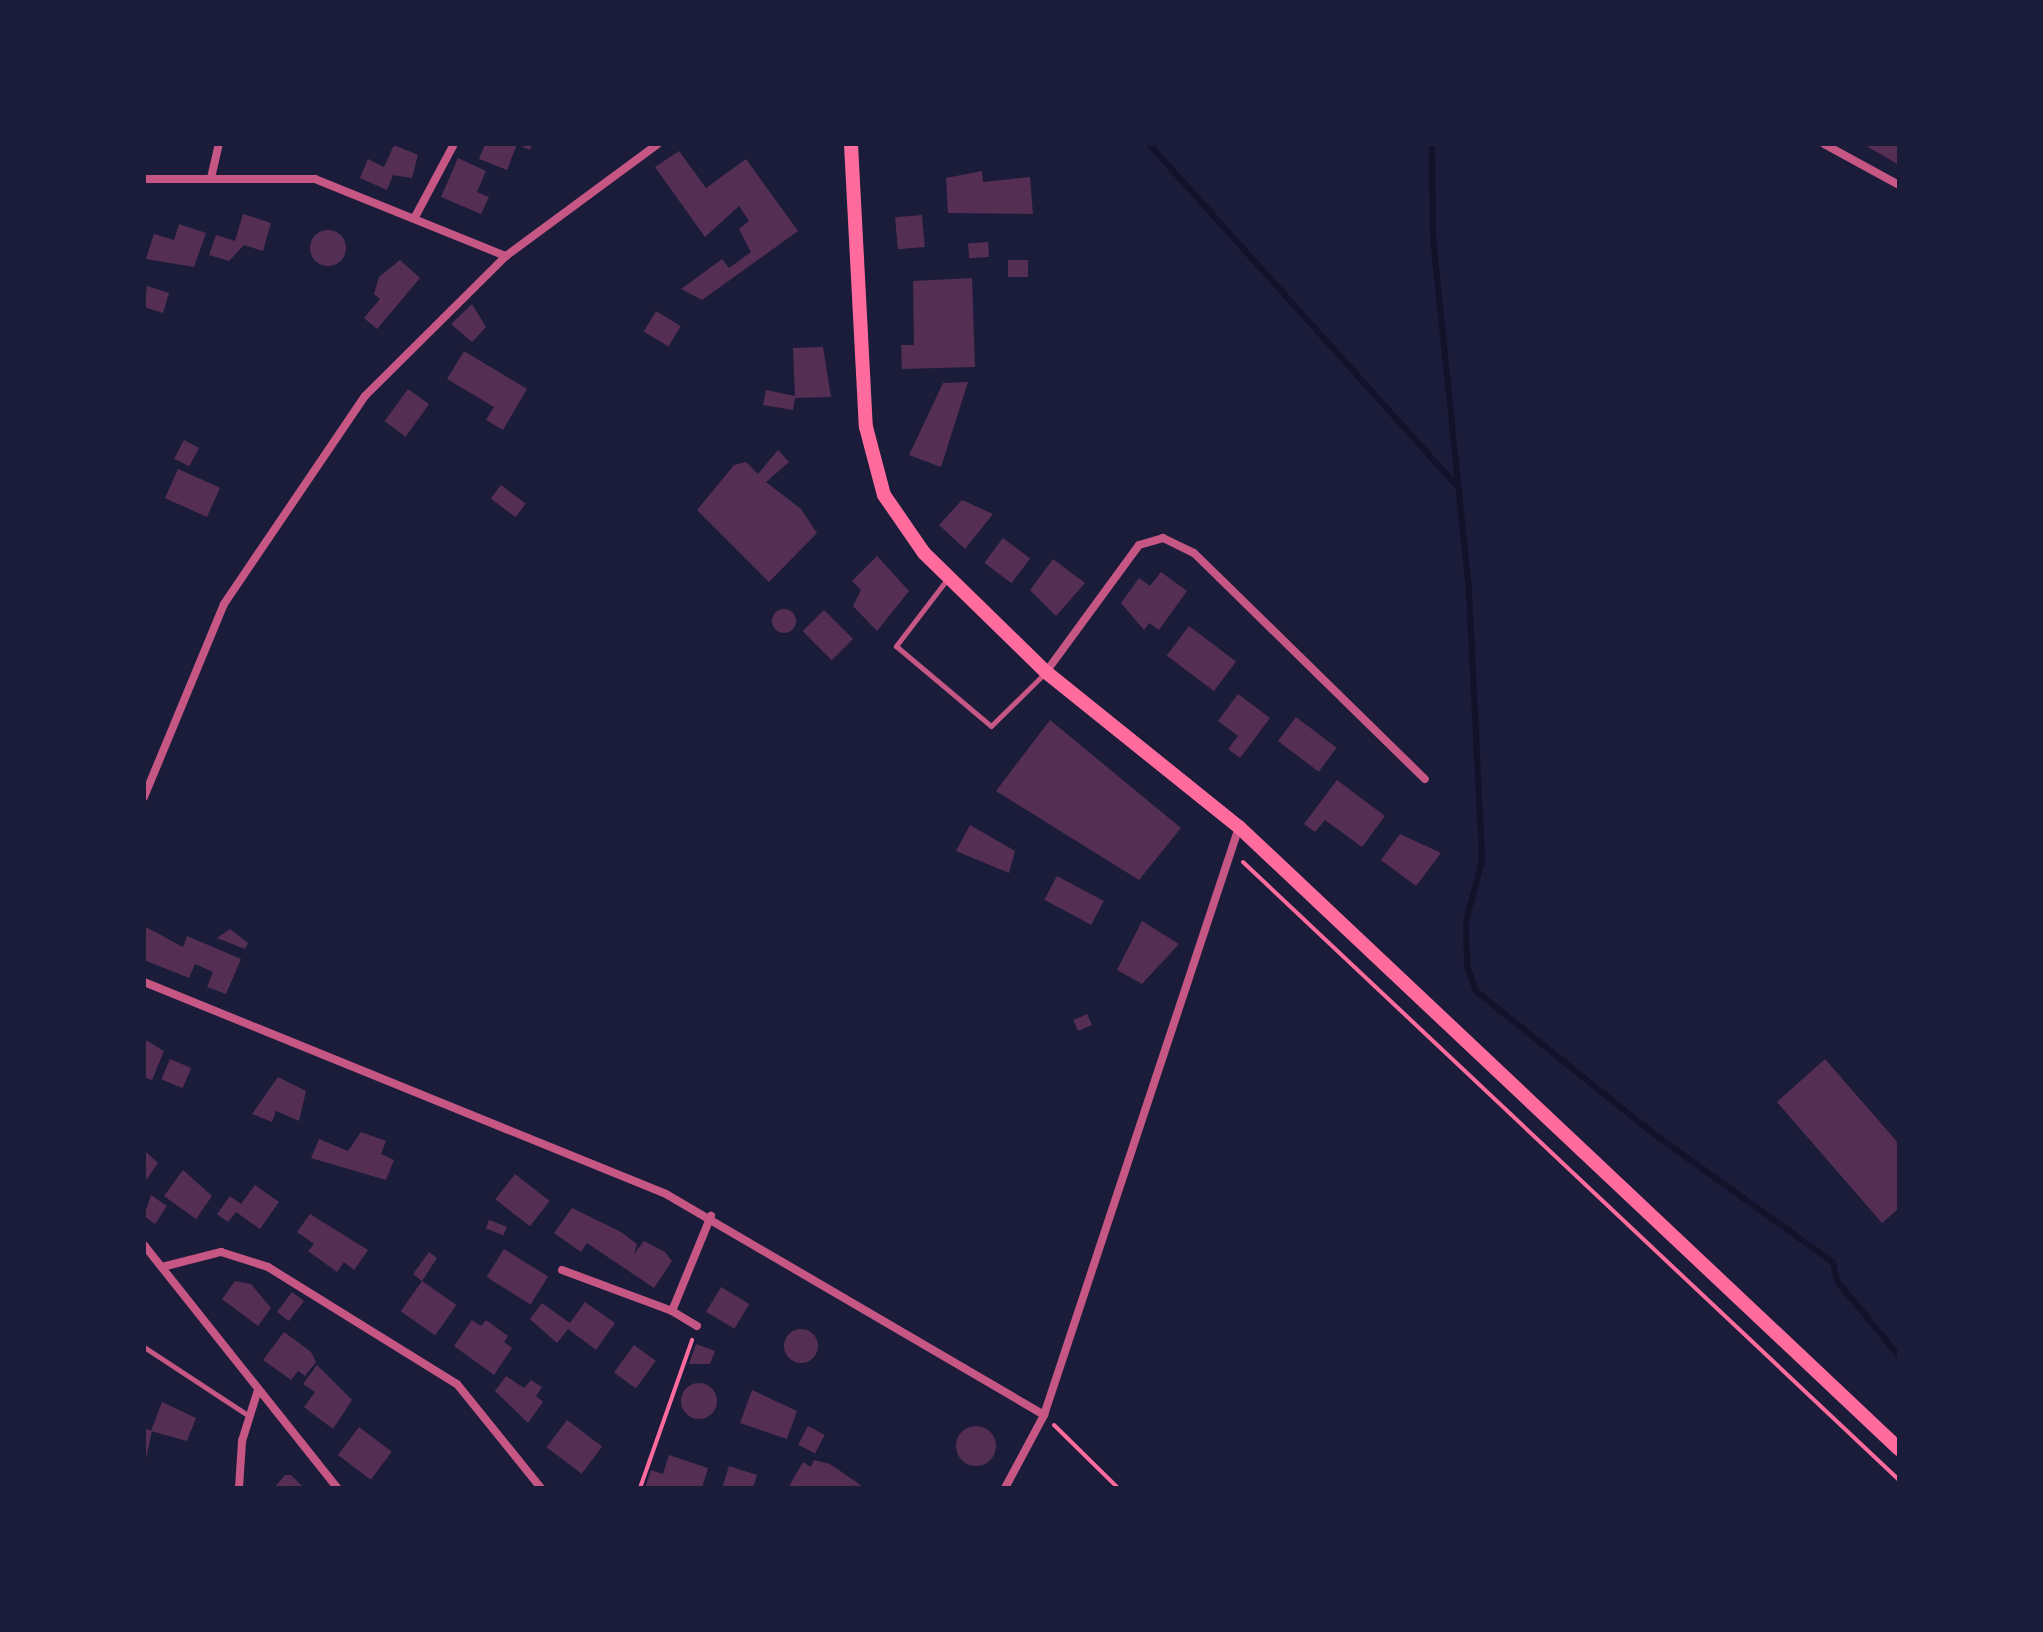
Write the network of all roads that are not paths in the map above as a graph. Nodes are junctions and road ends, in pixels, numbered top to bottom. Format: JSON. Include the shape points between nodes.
{"nodes":[{"id":1,"x":219,"y":144,"type":"edge"},
{"id":2,"x":454,"y":144,"type":"edge"},
{"id":3,"x":658,"y":144,"type":"edge"},
{"id":4,"x":851,"y":144,"type":"edge"},
{"id":5,"x":1824,"y":144,"type":"edge"},
{"id":6,"x":211,"y":178,"type":"junction"},
{"id":7,"x":144,"y":179,"type":"edge"},
{"id":8,"x":1899,"y":185,"type":"edge"},
{"id":9,"x":415,"y":217,"type":"junction"},
{"id":10,"x":506,"y":256,"type":"junction"},
{"id":11,"x":948,"y":577,"type":"junction"},
{"id":12,"x":1046,"y":672,"type":"junction"},
{"id":13,"x":1425,"y":779,"type":"dead end"},
{"id":14,"x":144,"y":797,"type":"edge"},
{"id":15,"x":1239,"y":827,"type":"junction"},
{"id":16,"x":144,"y":982,"type":"edge"},
{"id":17,"x":711,"y":1216,"type":"junction"},
{"id":18,"x":144,"y":1245,"type":"edge"},
{"id":19,"x":162,"y":1267,"type":"junction"},
{"id":20,"x":562,"y":1270,"type":"dead end"},
{"id":21,"x":672,"y":1311,"type":"junction"},
{"id":22,"x":697,"y":1326,"type":"road end"},
{"id":23,"x":144,"y":1347,"type":"edge"},
{"id":24,"x":258,"y":1390,"type":"junction"},
{"id":25,"x":1044,"y":1415,"type":"junction"},
{"id":26,"x":249,"y":1416,"type":"junction"},
{"id":27,"x":1899,"y":1449,"type":"edge"},
{"id":28,"x":239,"y":1488,"type":"edge"},
{"id":29,"x":337,"y":1488,"type":"edge"},
{"id":30,"x":541,"y":1488,"type":"edge"},
{"id":31,"x":1005,"y":1488,"type":"edge"}],
"edges":[{"from":1,"to":6,"type":"street"},
{"from":2,"to":9,"type":"street"},
{"from":3,"to":10,"type":"street"},
{"from":4,"to":11,"type":"main road","via":[[866,427],[884,495]]},
{"from":5,"to":8,"type":"street"},
{"from":6,"to":7,"type":"street"},
{"from":6,"to":9,"type":"street","via":[[315,179]]},
{"from":9,"to":10,"type":"street"},
{"from":10,"to":14,"type":"street","via":[[365,396],[283,509],[224,604]]},
{"from":11,"to":12,"type":"main road"},
{"from":11,"to":12,"type":"lane","via":[[896,646],[991,726]]},
{"from":12,"to":13,"type":"street","via":[[1139,545],[1163,538],[1194,553]]},
{"from":12,"to":15,"type":"main road"},
{"from":15,"to":25,"type":"street"},
{"from":15,"to":27,"type":"main road"},
{"from":16,"to":17,"type":"street"},
{"from":17,"to":21,"type":"street"},
{"from":17,"to":25,"type":"street"},
{"from":18,"to":19,"type":"street"},
{"from":19,"to":24,"type":"street"},
{"from":19,"to":30,"type":"street","via":[[221,1252],[268,1267],[457,1384]]},
{"from":20,"to":21,"type":"street"},
{"from":21,"to":22,"type":"street"},
{"from":23,"to":26,"type":"lane"},
{"from":24,"to":26,"type":"street"},
{"from":24,"to":29,"type":"street"},
{"from":25,"to":31,"type":"street"},
{"from":26,"to":28,"type":"street"}]}
